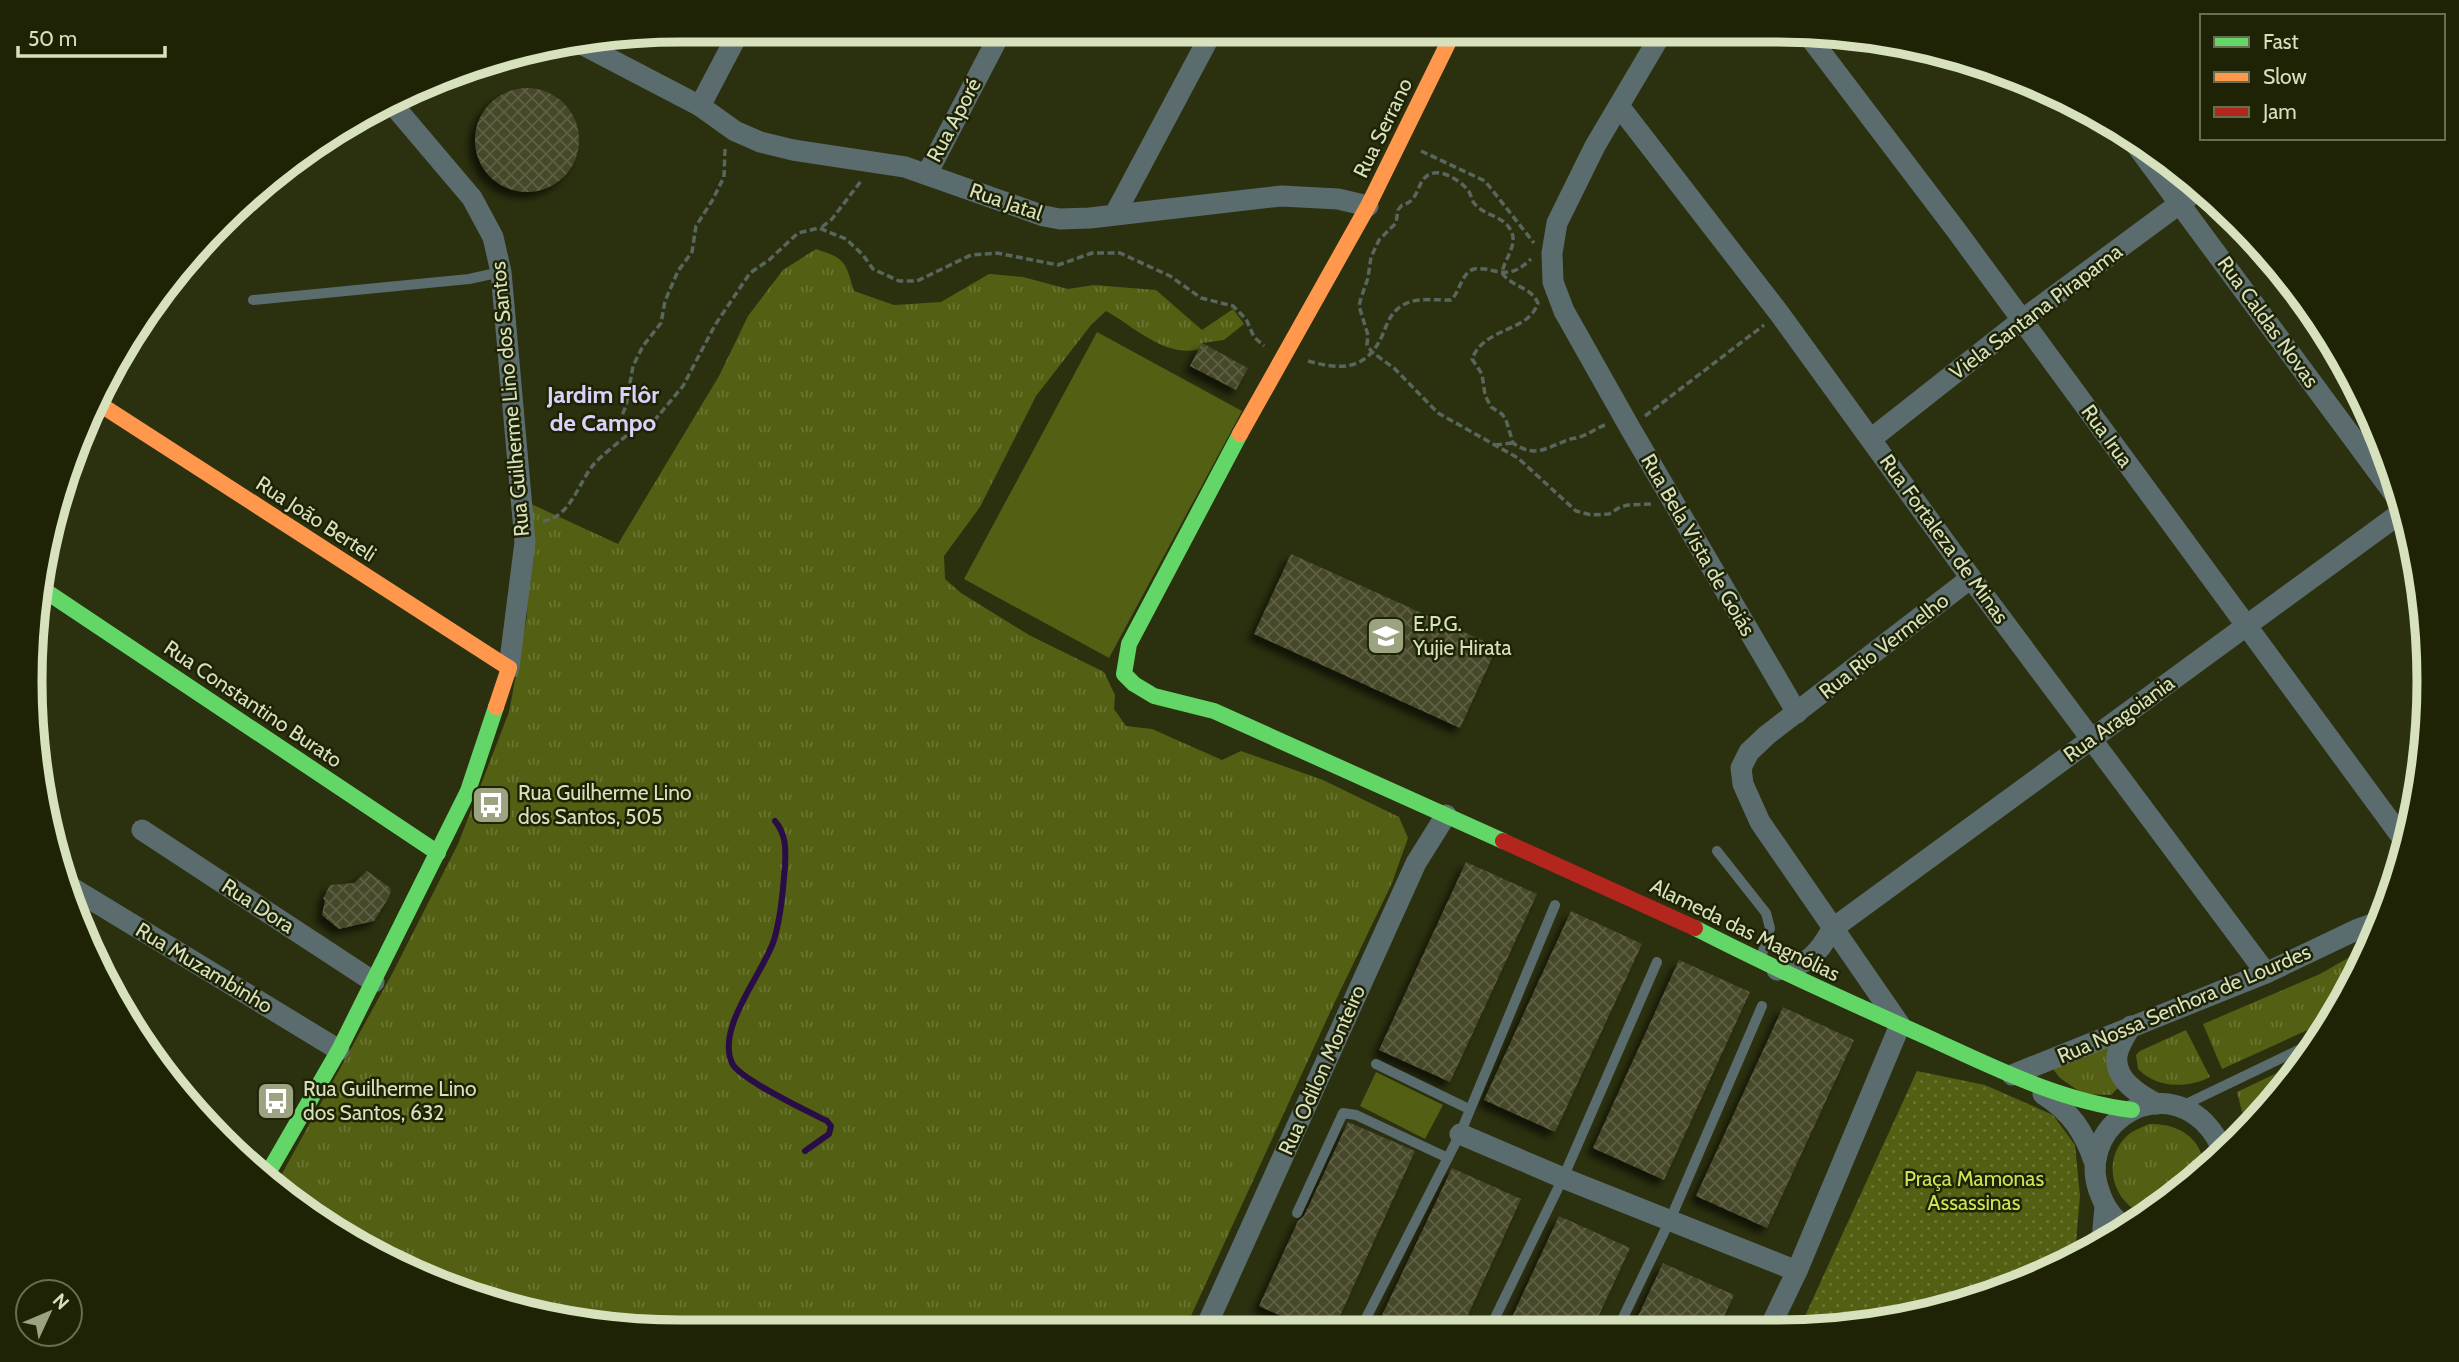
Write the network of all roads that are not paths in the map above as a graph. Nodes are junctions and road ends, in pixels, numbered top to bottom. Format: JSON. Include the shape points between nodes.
{"nodes":[{"id":1,"x":734,"y":42,"type":"edge"},
{"id":2,"x":996,"y":42,"type":"edge"},
{"id":3,"x":1207,"y":42,"type":"edge"},
{"id":4,"x":1449,"y":42,"type":"edge"},
{"id":5,"x":1657,"y":42,"type":"edge"},
{"id":6,"x":1814,"y":43,"type":"edge"},
{"id":7,"x":589,"y":49,"type":"edge"},
{"id":8,"x":700,"y":106,"type":"junction"},
{"id":9,"x":1619,"y":106,"type":"junction"},
{"id":10,"x":396,"y":109,"type":"edge"},
{"id":11,"x":2148,"y":161,"type":"edge"},
{"id":12,"x":927,"y":173,"type":"junction"},
{"id":13,"x":2191,"y":195,"type":"edge"},
{"id":14,"x":2180,"y":203,"type":"junction"},
{"id":15,"x":1368,"y":206,"type":"junction"},
{"id":16,"x":1115,"y":214,"type":"junction"},
{"id":17,"x":501,"y":272,"type":"junction"},
{"id":18,"x":253,"y":300,"type":"dead end"},
{"id":19,"x":2022,"y":320,"type":"junction"},
{"id":20,"x":1283,"y":354,"type":"joint"},
{"id":21,"x":104,"y":407,"type":"edge"},
{"id":22,"x":1871,"y":439,"type":"junction"},
{"id":23,"x":2384,"y":479,"type":"edge"},
{"id":24,"x":2395,"y":517,"type":"edge"},
{"id":25,"x":1971,"y":578,"type":"junction"},
{"id":26,"x":48,"y":593,"type":"edge"},
{"id":27,"x":2248,"y":626,"type":"junction"},
{"id":28,"x":509,"y":668,"type":"junction"},
{"id":29,"x":1797,"y":713,"type":"junction"},
{"id":30,"x":2090,"y":738,"type":"junction"},
{"id":31,"x":1446,"y":815,"type":"junction"},
{"id":32,"x":142,"y":830,"type":"dead end"},
{"id":33,"x":2398,"y":833,"type":"edge"},
{"id":34,"x":1717,"y":852,"type":"dead end"},
{"id":35,"x":438,"y":853,"type":"junction"},
{"id":36,"x":78,"y":892,"type":"edge"},
{"id":37,"x":1555,"y":905,"type":"dead end"},
{"id":38,"x":2370,"y":921,"type":"edge"},
{"id":39,"x":2368,"y":926,"type":"edge"},
{"id":40,"x":1832,"y":929,"type":"junction"},
{"id":41,"x":2356,"y":930,"type":"junction"},
{"id":42,"x":1657,"y":962,"type":"dead end"},
{"id":43,"x":1769,"y":965,"type":"junction"},
{"id":44,"x":2266,"y":973,"type":"junction"},
{"id":45,"x":374,"y":982,"type":"junction"},
{"id":46,"x":1762,"y":1006,"type":"dead end"},
{"id":47,"x":1900,"y":1025,"type":"junction"},
{"id":48,"x":2131,"y":1026,"type":"junction"},
{"id":49,"x":2299,"y":1049,"type":"edge"},
{"id":50,"x":339,"y":1050,"type":"junction"},
{"id":51,"x":1376,"y":1064,"type":"dead end"},
{"id":52,"x":2019,"y":1079,"type":"junction"},
{"id":53,"x":2157,"y":1104,"type":"junction"},
{"id":54,"x":2180,"y":1107,"type":"junction"},
{"id":55,"x":1469,"y":1109,"type":"junction"},
{"id":56,"x":2132,"y":1110,"type":"junction"},
{"id":57,"x":1460,"y":1134,"type":"junction"},
{"id":58,"x":2218,"y":1144,"type":"edge"},
{"id":59,"x":1448,"y":1157,"type":"junction"},
{"id":60,"x":2094,"y":1161,"type":"junction"},
{"id":61,"x":270,"y":1169,"type":"edge"},
{"id":62,"x":1563,"y":1178,"type":"junction"},
{"id":63,"x":2105,"y":1206,"type":"junction"},
{"id":64,"x":1297,"y":1213,"type":"dead end"},
{"id":65,"x":1670,"y":1220,"type":"junction"},
{"id":66,"x":2119,"y":1221,"type":"edge"},
{"id":67,"x":2103,"y":1231,"type":"edge"},
{"id":68,"x":1797,"y":1271,"type":"junction"},
{"id":69,"x":1217,"y":1320,"type":"edge"},
{"id":70,"x":1365,"y":1320,"type":"edge"},
{"id":71,"x":1494,"y":1320,"type":"edge"},
{"id":72,"x":1622,"y":1320,"type":"edge"},
{"id":73,"x":1773,"y":1320,"type":"edge"}],
"edges":[{"from":1,"to":8,"type":"street"},
{"from":2,"to":12,"type":"street","name":"Rua Aporé"},
{"from":3,"to":16,"type":"street"},
{"from":4,"to":15,"type":"street","name":"Rua Serrano"},
{"from":5,"to":9,"type":"street","name":"Rua Bela Vista de Goiás"},
{"from":6,"to":19,"type":"street","name":"Rua Irua"},
{"from":7,"to":8,"type":"street","name":"Rua Jatal"},
{"from":8,"to":12,"type":"street","name":"Rua Jatal","via":[[735,131],[761,142]]},
{"from":9,"to":22,"type":"street","name":"Rua Fortaleza de Minas"},
{"from":9,"to":29,"type":"street","name":"Rua Bela Vista de Goiás","via":[[1557,223],[1553,282],[1564,311]]},
{"from":10,"to":17,"type":"street","name":"Rua Guilherme Lino dos Santos","via":[[472,198],[493,237]]},
{"from":11,"to":14,"type":"street","name":"Rua Caldas Novas"},
{"from":12,"to":16,"type":"street","name":"Rua Jatal","via":[[1044,216],[1070,219]]},
{"from":13,"to":14,"type":"street","name":"Viela Santana Pirapama"},
{"from":14,"to":19,"type":"street","name":"Viela Santana Pirapama"},
{"from":14,"to":23,"type":"street","name":"Rua Caldas Novas"},
{"from":15,"to":16,"type":"street","name":"Rua Jatal","via":[[1281,195]]},
{"from":15,"to":20,"type":"street","name":"Rua Serrano"},
{"from":17,"to":18,"type":"lane"},
{"from":17,"to":28,"type":"street","name":"Rua Guilherme Lino dos Santos","via":[[524,542]]},
{"from":19,"to":22,"type":"street","name":"Viela Santana Pirapama"},
{"from":19,"to":27,"type":"street","name":"Rua Irua"},
{"from":20,"to":31,"type":"street","name":"Alameda das Magnólias","via":[[1129,645],[1124,674],[1152,697],[1214,710]]},
{"from":21,"to":28,"type":"street","name":"Rua João Berteli"},
{"from":22,"to":25,"type":"street","name":"Rua Fortaleza de Minas"},
{"from":24,"to":27,"type":"street","name":"Rua Aragoiania"},
{"from":25,"to":29,"type":"street","name":"Rua Rio Vermelho"},
{"from":25,"to":30,"type":"street","name":"Rua Fortaleza de Minas"},
{"from":26,"to":35,"type":"street","name":"Rua Constantino Burato"},
{"from":27,"to":30,"type":"street","name":"Rua Aragoiania"},
{"from":27,"to":33,"type":"street","name":"Rua Irua"},
{"from":28,"to":35,"type":"street","name":"Rua Guilherme Lino dos Santos","via":[[468,792]]},
{"from":29,"to":40,"type":"street","via":[[1749,752],[1741,768],[1743,784],[1760,821]]},
{"from":30,"to":40,"type":"street","name":"Rua Aragoiania"},
{"from":30,"to":44,"type":"street","name":"Rua Fortaleza de Minas"},
{"from":31,"to":43,"type":"street","name":"Alameda das Magnólias"},
{"from":31,"to":69,"type":"street","name":"Rua Odilon Monteiro","via":[[1416,863]]},
{"from":32,"to":45,"type":"street","name":"Rua Dora"},
{"from":34,"to":43,"type":"lane","via":[[1766,913]]},
{"from":35,"to":45,"type":"street","name":"Rua Guilherme Lino dos Santos"},
{"from":36,"to":50,"type":"street","name":"Rua Muzambinho"},
{"from":37,"to":55,"type":"lane"},
{"from":38,"to":41,"type":"street","name":"Rua Nossa Senhora de Lourdes"},
{"from":39,"to":41,"type":"street","name":"Rua Nossa Senhora de Lourdes"},
{"from":40,"to":43,"type":"street","name":"Rua Aragoiania","via":[[1813,957],[1798,967]]},
{"from":40,"to":47,"type":"street"},
{"from":41,"to":44,"type":"street","name":"Rua Nossa Senhora de Lourdes"},
{"from":42,"to":62,"type":"lane"},
{"from":43,"to":47,"type":"street","name":"Alameda das Magnólias"},
{"from":44,"to":48,"type":"street","name":"Rua Nossa Senhora de Lourdes"},
{"from":45,"to":50,"type":"street","name":"Rua Guilherme Lino dos Santos"},
{"from":46,"to":65,"type":"lane"},
{"from":47,"to":52,"type":"street","name":"Alameda das Magnólias"},
{"from":47,"to":68,"type":"street"},
{"from":48,"to":52,"type":"street","name":"Rua Nossa Senhora de Lourdes"},
{"from":48,"to":53,"type":"street","via":[[2117,1056],[2118,1069],[2139,1095]]},
{"from":49,"to":54,"type":"lane"},
{"from":50,"to":61,"type":"street","name":"Rua Guilherme Lino dos Santos"},
{"from":51,"to":55,"type":"lane"},
{"from":52,"to":56,"type":"street","name":"Alameda das Magnólias","via":[[2101,1106]]},
{"from":52,"to":60,"type":"street","via":[[2074,1119]]},
{"from":53,"to":54,"type":"street"},
{"from":53,"to":56,"type":"street"},
{"from":54,"to":58,"type":"street","via":[[2212,1130]]},
{"from":55,"to":57,"type":"lane"},
{"from":56,"to":60,"type":"street","via":[[2114,1122]]},
{"from":57,"to":59,"type":"lane"},
{"from":57,"to":62,"type":"street"},
{"from":59,"to":64,"type":"lane","via":[[1343,1113]]},
{"from":59,"to":70,"type":"lane"},
{"from":60,"to":63,"type":"street","via":[[2096,1185]]},
{"from":62,"to":65,"type":"street"},
{"from":62,"to":71,"type":"lane"},
{"from":63,"to":66,"type":"street"},
{"from":63,"to":67,"type":"street"},
{"from":65,"to":68,"type":"street"},
{"from":65,"to":72,"type":"lane"},
{"from":68,"to":73,"type":"street"}]}
